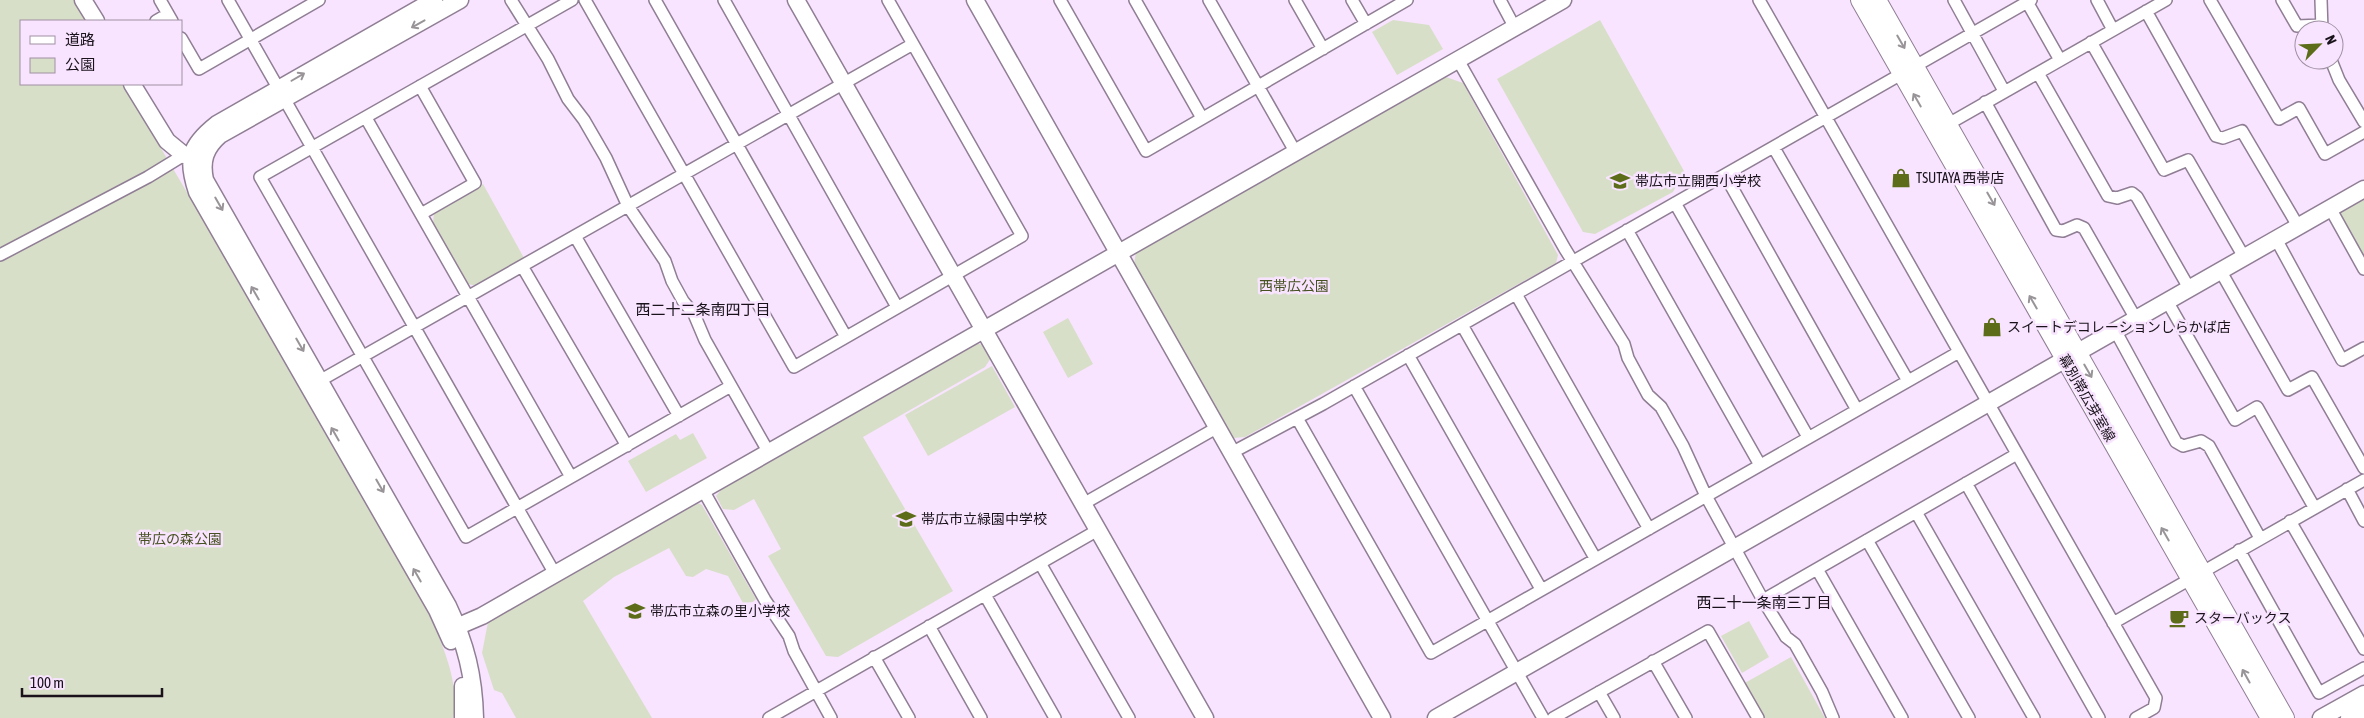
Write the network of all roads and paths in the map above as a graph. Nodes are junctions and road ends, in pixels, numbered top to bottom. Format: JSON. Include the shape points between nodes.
{"nodes":[{"id":1,"x":84,"y":0,"type":"edge"},
{"id":2,"x":160,"y":0,"type":"edge"},
{"id":3,"x":228,"y":0,"type":"edge"},
{"id":4,"x":319,"y":0,"type":"edge"},
{"id":5,"x":434,"y":0,"type":"edge"},
{"id":6,"x":460,"y":0,"type":"edge"},
{"id":7,"x":511,"y":0,"type":"edge"},
{"id":8,"x":572,"y":0,"type":"edge"},
{"id":9,"x":585,"y":0,"type":"edge"},
{"id":10,"x":655,"y":0,"type":"edge"},
{"id":11,"x":724,"y":0,"type":"edge"},
{"id":12,"x":796,"y":0,"type":"edge"},
{"id":13,"x":888,"y":0,"type":"edge"},
{"id":14,"x":1060,"y":0,"type":"edge"},
{"id":15,"x":1135,"y":0,"type":"edge"},
{"id":16,"x":1209,"y":0,"type":"edge"},
{"id":17,"x":1295,"y":0,"type":"edge"},
{"id":18,"x":1352,"y":0,"type":"edge"},
{"id":19,"x":1407,"y":0,"type":"edge"},
{"id":20,"x":1500,"y":0,"type":"edge"},
{"id":21,"x":1563,"y":0,"type":"edge"},
{"id":22,"x":1759,"y":0,"type":"edge"},
{"id":23,"x":1860,"y":0,"type":"edge"},
{"id":24,"x":1878,"y":0,"type":"edge"},
{"id":25,"x":1954,"y":0,"type":"edge"},
{"id":26,"x":2097,"y":0,"type":"edge"},
{"id":27,"x":2166,"y":0,"type":"edge"},
{"id":28,"x":2210,"y":0,"type":"edge"},
{"id":29,"x":2282,"y":0,"type":"edge"},
{"id":30,"x":2320,"y":0,"type":"edge"},
{"id":31,"x":2028,"y":1,"type":"edge"},
{"id":32,"x":981,"y":2,"type":"edge"},
{"id":33,"x":302,"y":4,"type":"edge"},
{"id":34,"x":2146,"y":12,"type":"junction"},
{"id":35,"x":170,"y":18,"type":"edge"},
{"id":36,"x":95,"y":20,"type":"edge"},
{"id":37,"x":2321,"y":20,"type":"edge"},
{"id":38,"x":2294,"y":21,"type":"edge"},
{"id":39,"x":1366,"y":24,"type":"junction"},
{"id":40,"x":527,"y":26,"type":"junction"},
{"id":41,"x":1515,"y":28,"type":"junction"},
{"id":42,"x":2113,"y":30,"type":"junction"},
{"id":43,"x":1973,"y":33,"type":"junction"},
{"id":44,"x":182,"y":40,"type":"edge"},
{"id":45,"x":250,"y":40,"type":"junction"},
{"id":46,"x":2091,"y":42,"type":"junction"},
{"id":47,"x":913,"y":44,"type":"junction"},
{"id":48,"x":1323,"y":49,"type":"junction"},
{"id":49,"x":1458,"y":60,"type":"junction"},
{"id":50,"x":2060,"y":60,"type":"junction"},
{"id":51,"x":1908,"y":70,"type":"junction"},
{"id":52,"x":2334,"y":70,"type":"edge"},
{"id":53,"x":2038,"y":73,"type":"junction"},
{"id":54,"x":844,"y":83,"type":"junction"},
{"id":55,"x":133,"y":85,"type":"edge"},
{"id":56,"x":420,"y":86,"type":"junction"},
{"id":57,"x":1258,"y":86,"type":"junction"},
{"id":58,"x":2004,"y":91,"type":"junction"},
{"id":59,"x":282,"y":93,"type":"junction"},
{"id":60,"x":1985,"y":102,"type":"junction"},
{"id":61,"x":789,"y":114,"type":"junction"},
{"id":62,"x":2362,"y":116,"type":"edge"},
{"id":63,"x":366,"y":118,"type":"junction"},
{"id":64,"x":1202,"y":118,"type":"junction"},
{"id":65,"x":1825,"y":118,"type":"junction"},
{"id":66,"x":1941,"y":128,"type":"junction"},
{"id":67,"x":2364,"y":132,"type":"edge"},
{"id":68,"x":737,"y":144,"type":"junction"},
{"id":69,"x":312,"y":148,"type":"junction"},
{"id":70,"x":1774,"y":148,"type":"junction"},
{"id":71,"x":1296,"y":153,"type":"junction"},
{"id":72,"x":193,"y":157,"type":"junction"},
{"id":73,"x":685,"y":173,"type":"junction"},
{"id":74,"x":1725,"y":175,"type":"junction"},
{"id":75,"x":2364,"y":189,"type":"edge"},
{"id":76,"x":1675,"y":202,"type":"junction"},
{"id":77,"x":628,"y":206,"type":"junction"},
{"id":78,"x":2330,"y":208,"type":"junction"},
{"id":79,"x":421,"y":214,"type":"junction"},
{"id":80,"x":2298,"y":226,"type":"junction"},
{"id":81,"x":1627,"y":230,"type":"junction"},
{"id":82,"x":575,"y":236,"type":"junction"},
{"id":83,"x":2276,"y":239,"type":"junction"},
{"id":84,"x":1119,"y":253,"type":"junction"},
{"id":85,"x":0,"y":256,"type":"edge"},
{"id":86,"x":2244,"y":257,"type":"junction"},
{"id":87,"x":1572,"y":261,"type":"junction"},
{"id":88,"x":522,"y":266,"type":"junction"},
{"id":89,"x":2364,"y":269,"type":"edge"},
{"id":90,"x":2220,"y":270,"type":"junction"},
{"id":91,"x":953,"y":276,"type":"junction"},
{"id":92,"x":2189,"y":288,"type":"junction"},
{"id":93,"x":1516,"y":294,"type":"junction"},
{"id":94,"x":468,"y":296,"type":"junction"},
{"id":95,"x":2167,"y":301,"type":"junction"},
{"id":96,"x":897,"y":307,"type":"junction"},
{"id":97,"x":2136,"y":318,"type":"junction"},
{"id":98,"x":1462,"y":325,"type":"junction"},
{"id":99,"x":414,"y":327,"type":"junction"},
{"id":100,"x":984,"y":329,"type":"junction"},
{"id":101,"x":2115,"y":330,"type":"junction"},
{"id":102,"x":846,"y":337,"type":"junction"},
{"id":103,"x":2364,"y":348,"type":"edge"},
{"id":104,"x":1959,"y":352,"type":"junction"},
{"id":105,"x":1408,"y":355,"type":"junction"},
{"id":106,"x":2071,"y":355,"type":"junction"},
{"id":107,"x":362,"y":357,"type":"junction"},
{"id":108,"x":1908,"y":381,"type":"junction"},
{"id":109,"x":314,"y":384,"type":"junction"},
{"id":110,"x":732,"y":386,"type":"junction"},
{"id":111,"x":1354,"y":386,"type":"junction"},
{"id":112,"x":1988,"y":403,"type":"junction"},
{"id":113,"x":1857,"y":410,"type":"junction"},
{"id":114,"x":679,"y":416,"type":"junction"},
{"id":115,"x":1297,"y":418,"type":"junction"},
{"id":116,"x":1218,"y":427,"type":"junction"},
{"id":117,"x":1808,"y":437,"type":"junction"},
{"id":118,"x":627,"y":446,"type":"junction"},
{"id":119,"x":1233,"y":452,"type":"junction"},
{"id":120,"x":769,"y":453,"type":"junction"},
{"id":121,"x":2017,"y":454,"type":"junction"},
{"id":122,"x":1760,"y":465,"type":"junction"},
{"id":123,"x":2364,"y":468,"type":"edge"},
{"id":124,"x":571,"y":477,"type":"junction"},
{"id":125,"x":2364,"y":480,"type":"edge"},
{"id":126,"x":1966,"y":483,"type":"junction"},
{"id":127,"x":2346,"y":489,"type":"junction"},
{"id":128,"x":703,"y":490,"type":"junction"},
{"id":129,"x":1706,"y":496,"type":"junction"},
{"id":130,"x":1083,"y":504,"type":"junction"},
{"id":131,"x":2314,"y":507,"type":"junction"},
{"id":132,"x":516,"y":508,"type":"junction"},
{"id":133,"x":1916,"y":512,"type":"junction"},
{"id":134,"x":2290,"y":521,"type":"junction"},
{"id":135,"x":2364,"y":521,"type":"edge"},
{"id":136,"x":1649,"y":529,"type":"junction"},
{"id":137,"x":1098,"y":530,"type":"junction"},
{"id":138,"x":2260,"y":538,"type":"junction"},
{"id":139,"x":1867,"y":540,"type":"junction"},
{"id":140,"x":1735,"y":548,"type":"junction"},
{"id":141,"x":2239,"y":550,"type":"junction"},
{"id":142,"x":1595,"y":558,"type":"junction"},
{"id":143,"x":1040,"y":563,"type":"junction"},
{"id":144,"x":1817,"y":568,"type":"junction"},
{"id":145,"x":556,"y":574,"type":"junction"},
{"id":146,"x":2196,"y":574,"type":"junction"},
{"id":147,"x":1541,"y":589,"type":"junction"},
{"id":148,"x":985,"y":595,"type":"junction"},
{"id":149,"x":1763,"y":600,"type":"junction"},
{"id":150,"x":1487,"y":620,"type":"junction"},
{"id":151,"x":2113,"y":623,"type":"junction"},
{"id":152,"x":929,"y":626,"type":"junction"},
{"id":153,"x":452,"y":629,"type":"junction"},
{"id":154,"x":2364,"y":649,"type":"edge"},
{"id":155,"x":874,"y":657,"type":"junction"},
{"id":156,"x":1653,"y":661,"type":"junction"},
{"id":157,"x":2364,"y":668,"type":"edge"},
{"id":158,"x":1516,"y":672,"type":"junction"},
{"id":159,"x":815,"y":690,"type":"junction"},
{"id":160,"x":1599,"y":692,"type":"junction"},
{"id":161,"x":2364,"y":695,"type":"edge"},
{"id":162,"x":2364,"y":709,"type":"edge"},
{"id":163,"x":463,"y":718,"type":"edge"},
{"id":164,"x":475,"y":718,"type":"edge"},
{"id":165,"x":769,"y":718,"type":"edge"},
{"id":166,"x":831,"y":718,"type":"edge"},
{"id":167,"x":909,"y":718,"type":"edge"},
{"id":168,"x":981,"y":718,"type":"edge"},
{"id":169,"x":1055,"y":718,"type":"edge"},
{"id":170,"x":1129,"y":718,"type":"edge"},
{"id":171,"x":1204,"y":718,"type":"edge"},
{"id":172,"x":1382,"y":718,"type":"edge"},
{"id":173,"x":1436,"y":718,"type":"edge"},
{"id":174,"x":1543,"y":718,"type":"edge"},
{"id":175,"x":1553,"y":718,"type":"edge"},
{"id":176,"x":1614,"y":718,"type":"edge"},
{"id":177,"x":1686,"y":718,"type":"edge"},
{"id":178,"x":1758,"y":718,"type":"edge"},
{"id":179,"x":1833,"y":718,"type":"edge"},
{"id":180,"x":1902,"y":718,"type":"edge"},
{"id":181,"x":1969,"y":718,"type":"edge"},
{"id":182,"x":2034,"y":718,"type":"edge"},
{"id":183,"x":2099,"y":718,"type":"edge"},
{"id":184,"x":2136,"y":718,"type":"edge"},
{"id":185,"x":2270,"y":718,"type":"edge"},
{"id":186,"x":2285,"y":718,"type":"edge"},
{"id":187,"x":2321,"y":718,"type":"edge"},
{"id":188,"x":2349,"y":718,"type":"edge"}],
"edges":[{"from":1,"to":36,"type":"street"},
{"from":2,"to":35,"type":"street"},
{"from":3,"to":45,"type":"street"},
{"from":4,"to":33,"type":"street"},
{"from":59,"to":5,"type":"street","one_way":true},
{"from":6,"to":59,"type":"street","one_way":true},
{"from":7,"to":40,"type":"street"},
{"from":8,"to":40,"type":"street"},
{"from":9,"to":73,"type":"street"},
{"from":10,"to":68,"type":"street"},
{"from":11,"to":61,"type":"street"},
{"from":12,"to":54,"type":"street"},
{"from":13,"to":47,"type":"street"},
{"from":14,"to":64,"type":"street","via":[[1146,151]]},
{"from":15,"to":64,"type":"street"},
{"from":16,"to":57,"type":"street"},
{"from":17,"to":48,"type":"street"},
{"from":18,"to":39,"type":"street"},
{"from":19,"to":39,"type":"street"},
{"from":20,"to":41,"type":"street"},
{"from":21,"to":41,"type":"street"},
{"from":22,"to":65,"type":"street"},
{"from":23,"to":51,"type":"main road","name":"幕別帯広芽室線"},
{"from":24,"to":51,"type":"main road","name":"幕別帯広芽室線","one_way":true},
{"from":25,"to":43,"type":"street"},
{"from":26,"to":42,"type":"street"},
{"from":27,"to":34,"type":"street"},
{"from":28,"to":67,"type":"street","via":[[2279,119],[2299,108],[2325,154]]},
{"from":29,"to":38,"type":"street"},
{"from":30,"to":37,"type":"street"},
{"from":31,"to":43,"type":"street"},
{"from":31,"to":50,"type":"street"},
{"from":32,"to":84,"type":"street"},
{"from":33,"to":45,"type":"street"},
{"from":34,"to":42,"type":"street"},
{"from":34,"to":80,"type":"street","via":[[2216,136],[2224,138],[2242,131]]},
{"from":39,"to":48,"type":"street"},
{"from":40,"to":56,"type":"street"},
{"from":40,"to":77,"type":"street","via":[[606,158]]},
{"from":41,"to":49,"type":"street"},
{"from":42,"to":46,"type":"street"},
{"from":43,"to":51,"type":"street"},
{"from":43,"to":58,"type":"street"},
{"from":44,"to":45,"type":"street","via":[[199,69]]},
{"from":45,"to":59,"type":"street"},
{"from":46,"to":50,"type":"street"},
{"from":46,"to":86,"type":"street","via":[[2164,170],[2188,160]]},
{"from":47,"to":54,"type":"street"},
{"from":47,"to":91,"type":"street","via":[[1022,236]]},
{"from":48,"to":57,"type":"street"},
{"from":49,"to":71,"type":"street"},
{"from":49,"to":87,"type":"street"},
{"from":50,"to":53,"type":"street"},
{"from":51,"to":65,"type":"street"},
{"from":51,"to":66,"type":"main road","name":"幕別帯広芽室線"},
{"from":52,"to":62,"type":"street"},
{"from":53,"to":58,"type":"street"},
{"from":53,"to":92,"type":"street","via":[[2108,196],[2117,198],[2132,193],[2137,197]]},
{"from":54,"to":61,"type":"street"},
{"from":54,"to":91,"type":"street"},
{"from":55,"to":72,"type":"street","via":[[167,141]]},
{"from":56,"to":63,"type":"street"},
{"from":56,"to":79,"type":"street","via":[[475,183]]},
{"from":57,"to":64,"type":"street"},
{"from":57,"to":71,"type":"street"},
{"from":58,"to":60,"type":"street"},
{"from":59,"to":69,"type":"street"},
{"from":59,"to":72,"type":"street"},
{"from":60,"to":66,"type":"street"},
{"from":60,"to":97,"type":"street","via":[[2056,230],[2063,231],[2077,225],[2084,228]]},
{"from":61,"to":68,"type":"street"},
{"from":61,"to":96,"type":"street"},
{"from":63,"to":69,"type":"street"},
{"from":63,"to":79,"type":"street"},
{"from":65,"to":70,"type":"street"},
{"from":65,"to":104,"type":"street"},
{"from":66,"to":106,"type":"main road","name":"幕別帯広芽室線"},
{"from":68,"to":73,"type":"street"},
{"from":68,"to":102,"type":"street"},
{"from":69,"to":99,"type":"street"},
{"from":69,"to":107,"type":"street","via":[[260,177]]},
{"from":70,"to":74,"type":"street"},
{"from":70,"to":108,"type":"street"},
{"from":71,"to":84,"type":"street"},
{"from":72,"to":85,"type":"street","via":[[148,177]]},
{"from":72,"to":109,"type":"street"},
{"from":73,"to":77,"type":"street"},
{"from":73,"to":102,"type":"street","via":[[794,367]]},
{"from":74,"to":76,"type":"street"},
{"from":74,"to":113,"type":"street"},
{"from":75,"to":78,"type":"street"},
{"from":76,"to":81,"type":"street"},
{"from":76,"to":117,"type":"street"},
{"from":77,"to":82,"type":"street"},
{"from":77,"to":110,"type":"street","via":[[665,261],[672,281],[694,314]]},
{"from":78,"to":80,"type":"street"},
{"from":78,"to":89,"type":"street"},
{"from":79,"to":94,"type":"street"},
{"from":80,"to":83,"type":"street"},
{"from":81,"to":87,"type":"street"},
{"from":81,"to":122,"type":"street"},
{"from":82,"to":88,"type":"street"},
{"from":82,"to":114,"type":"street"},
{"from":83,"to":86,"type":"street"},
{"from":83,"to":103,"type":"street","via":[[2342,360]]},
{"from":84,"to":100,"type":"street"},
{"from":84,"to":116,"type":"street"},
{"from":86,"to":90,"type":"street"},
{"from":87,"to":93,"type":"street"},
{"from":87,"to":129,"type":"street","via":[[1620,337],[1648,395],[1661,407]]},
{"from":88,"to":94,"type":"street"},
{"from":88,"to":118,"type":"street"},
{"from":90,"to":92,"type":"street"},
{"from":90,"to":123,"type":"street","via":[[2288,390],[2312,377]]},
{"from":91,"to":96,"type":"street"},
{"from":91,"to":100,"type":"street"},
{"from":92,"to":95,"type":"street"},
{"from":93,"to":98,"type":"street"},
{"from":93,"to":136,"type":"street"},
{"from":94,"to":99,"type":"street"},
{"from":94,"to":124,"type":"street"},
{"from":95,"to":97,"type":"street"},
{"from":95,"to":131,"type":"street","via":[[2235,420],[2257,407]]},
{"from":96,"to":102,"type":"street"},
{"from":97,"to":101,"type":"street"},
{"from":98,"to":105,"type":"street"},
{"from":98,"to":142,"type":"street"},
{"from":99,"to":107,"type":"street"},
{"from":99,"to":132,"type":"street"},
{"from":100,"to":120,"type":"street"},
{"from":100,"to":130,"type":"street"},
{"from":101,"to":106,"type":"street"},
{"from":101,"to":138,"type":"street","via":[[2176,442],[2183,446],[2201,441],[2209,446]]},
{"from":104,"to":108,"type":"street"},
{"from":104,"to":112,"type":"street"},
{"from":105,"to":111,"type":"street"},
{"from":105,"to":147,"type":"street"},
{"from":106,"to":112,"type":"street"},
{"from":106,"to":146,"type":"main road","name":"幕別帯広芽室線"},
{"from":107,"to":109,"type":"street"},
{"from":107,"to":132,"type":"street","via":[[466,537]]},
{"from":108,"to":113,"type":"street"},
{"from":109,"to":153,"type":"street","via":[[437,610]]},
{"from":110,"to":114,"type":"street"},
{"from":110,"to":120,"type":"street"},
{"from":111,"to":115,"type":"street"},
{"from":111,"to":150,"type":"street"},
{"from":112,"to":121,"type":"street"},
{"from":112,"to":140,"type":"street"},
{"from":113,"to":117,"type":"street"},
{"from":114,"to":118,"type":"street"},
{"from":115,"to":119,"type":"street"},
{"from":115,"to":150,"type":"street","via":[[1431,653]]},
{"from":116,"to":119,"type":"street"},
{"from":116,"to":130,"type":"street"},
{"from":117,"to":122,"type":"street"},
{"from":118,"to":124,"type":"street"},
{"from":119,"to":172,"type":"street"},
{"from":120,"to":128,"type":"street"},
{"from":121,"to":126,"type":"street"},
{"from":121,"to":151,"type":"street"},
{"from":122,"to":129,"type":"street"},
{"from":124,"to":132,"type":"street"},
{"from":125,"to":127,"type":"street"},
{"from":126,"to":133,"type":"street"},
{"from":126,"to":183,"type":"street"},
{"from":127,"to":131,"type":"street"},
{"from":127,"to":135,"type":"street"},
{"from":128,"to":145,"type":"street"},
{"from":128,"to":159,"type":"street","via":[[789,636]]},
{"from":129,"to":136,"type":"street"},
{"from":129,"to":140,"type":"street"},
{"from":130,"to":137,"type":"street"},
{"from":131,"to":134,"type":"street"},
{"from":132,"to":145,"type":"street"},
{"from":133,"to":139,"type":"street"},
{"from":133,"to":182,"type":"street"},
{"from":134,"to":138,"type":"street"},
{"from":134,"to":154,"type":"street"},
{"from":136,"to":142,"type":"street"},
{"from":137,"to":143,"type":"street"},
{"from":137,"to":171,"type":"street"},
{"from":138,"to":141,"type":"street"},
{"from":139,"to":144,"type":"street"},
{"from":139,"to":181,"type":"street"},
{"from":140,"to":149,"type":"street"},
{"from":140,"to":158,"type":"street"},
{"from":141,"to":146,"type":"street"},
{"from":141,"to":157,"type":"street","via":[[2319,693]]},
{"from":142,"to":147,"type":"street"},
{"from":143,"to":148,"type":"street"},
{"from":143,"to":170,"type":"street"},
{"from":144,"to":149,"type":"street"},
{"from":144,"to":180,"type":"street"},
{"from":145,"to":153,"type":"street","via":[[482,616]]},
{"from":146,"to":151,"type":"street"},
{"from":185,"to":146,"type":"main road","name":"幕別帯広芽室線","one_way":true},
{"from":146,"to":186,"type":"main road","name":"幕別帯広芽室線"},
{"from":147,"to":150,"type":"street"},
{"from":148,"to":152,"type":"street"},
{"from":148,"to":169,"type":"street"},
{"from":149,"to":179,"type":"street","via":[[1786,637],[1795,644]]},
{"from":150,"to":158,"type":"street"},
{"from":151,"to":184,"type":"street","via":[[2156,698],[2154,708]]},
{"from":152,"to":155,"type":"street"},
{"from":152,"to":168,"type":"street"},
{"from":153,"to":163,"type":"street","via":[[464,694]]},
{"from":153,"to":164,"type":"street","via":[[474,683]]},
{"from":155,"to":159,"type":"street"},
{"from":155,"to":167,"type":"street"},
{"from":156,"to":160,"type":"street"},
{"from":156,"to":177,"type":"street"},
{"from":156,"to":178,"type":"street","via":[[1708,631]]},
{"from":158,"to":173,"type":"street"},
{"from":158,"to":174,"type":"street"},
{"from":159,"to":165,"type":"street"},
{"from":159,"to":166,"type":"street"},
{"from":160,"to":175,"type":"street"},
{"from":160,"to":176,"type":"street"},
{"from":161,"to":187,"type":"street"},
{"from":162,"to":188,"type":"street"}]}
